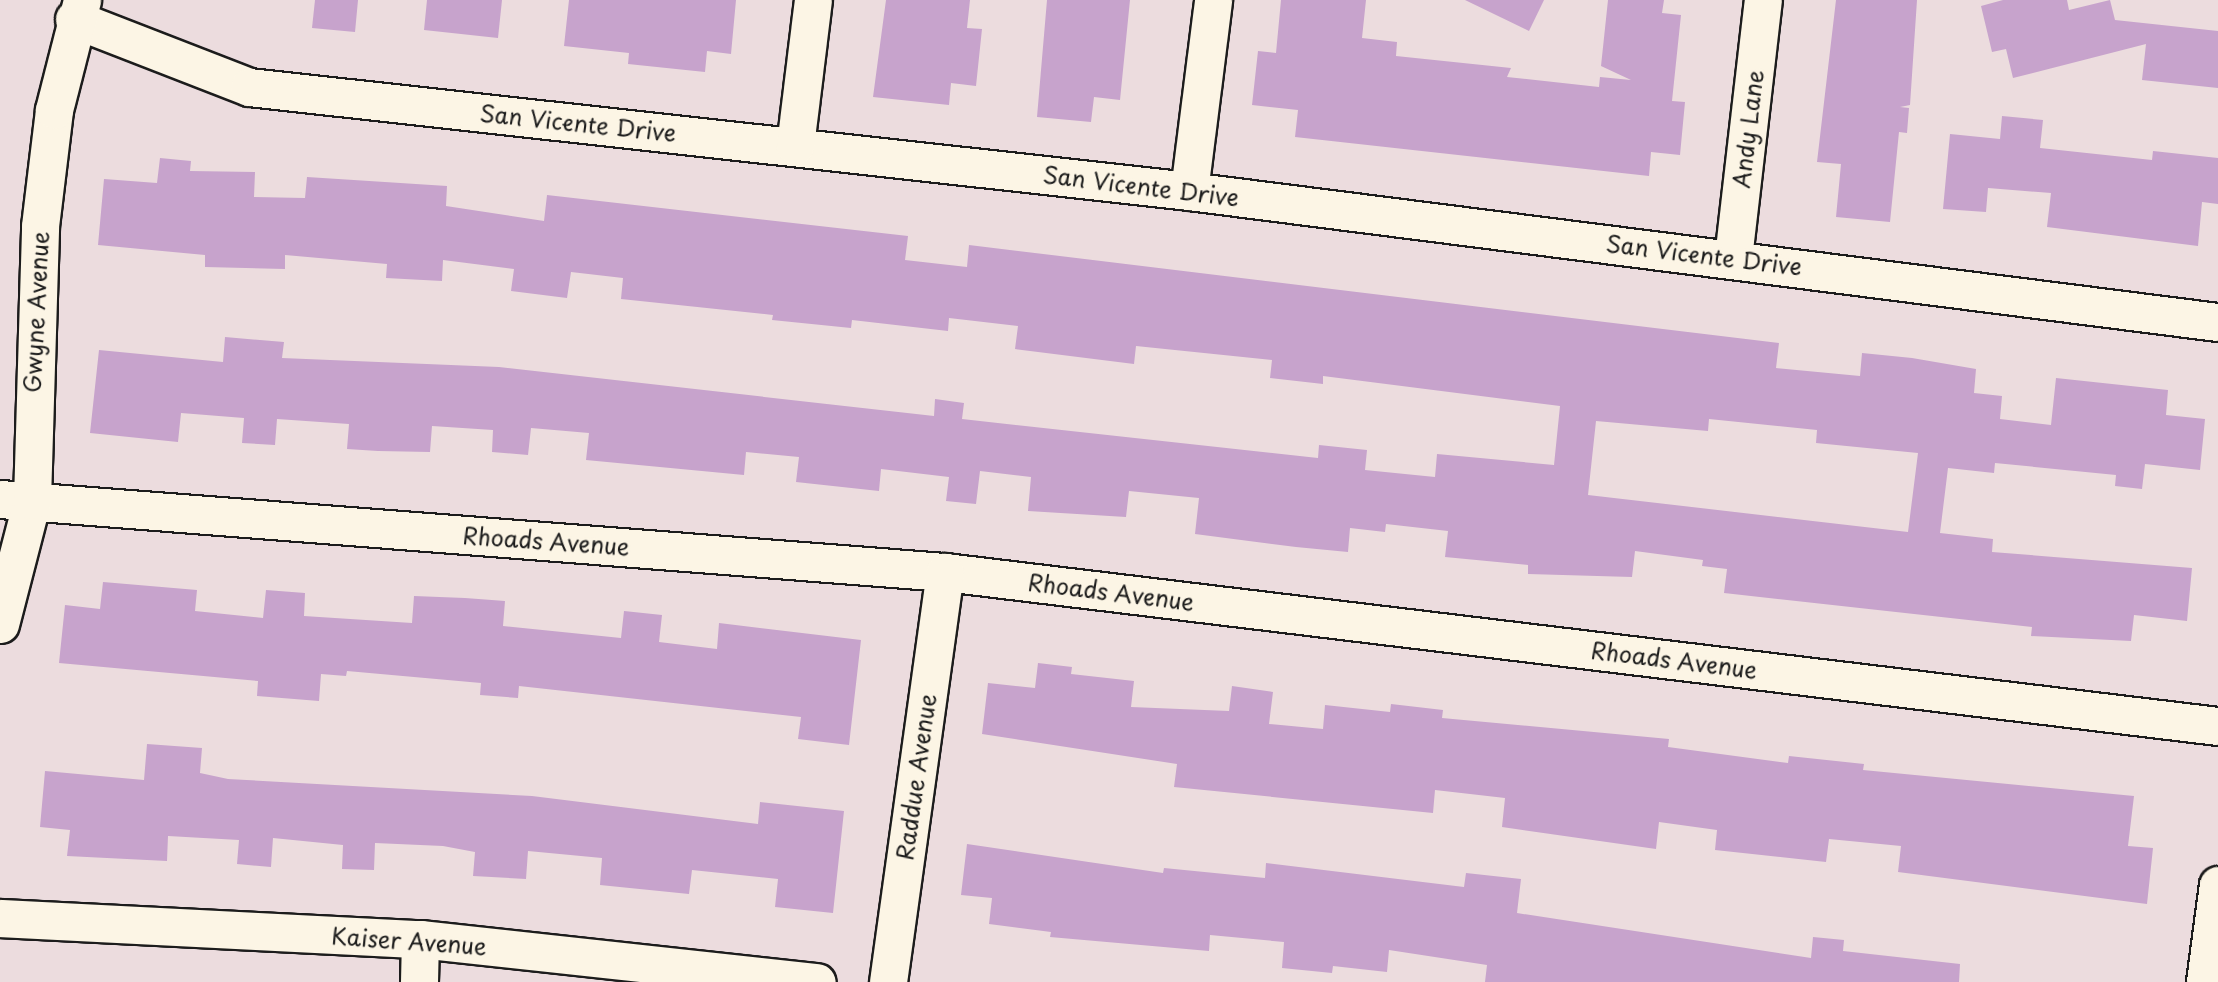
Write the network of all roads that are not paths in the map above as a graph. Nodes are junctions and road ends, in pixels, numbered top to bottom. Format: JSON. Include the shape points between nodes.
{"nodes":[{"id":1,"x":813,"y":0,"type":"edge"},
{"id":2,"x":1213,"y":0,"type":"edge"},
{"id":3,"x":1763,"y":0,"type":"edge"},
{"id":4,"x":78,"y":10,"type":"edge"},
{"id":5,"x":795,"y":146,"type":"junction"},
{"id":6,"x":1189,"y":191,"type":"junction"},
{"id":7,"x":1733,"y":258,"type":"junction"},
{"id":8,"x":2218,"y":323,"type":"edge"},
{"id":9,"x":16,"y":500,"type":"edge"},
{"id":10,"x":944,"y":572,"type":"junction"},
{"id":11,"x":0,"y":624,"type":"edge"},
{"id":12,"x":2218,"y":726,"type":"edge"},
{"id":13,"x":2218,"y":885,"type":"edge"},
{"id":14,"x":0,"y":918,"type":"edge"},
{"id":15,"x":420,"y":939,"type":"junction"},
{"id":16,"x":419,"y":982,"type":"edge"},
{"id":17,"x":817,"y":982,"type":"edge"},
{"id":18,"x":888,"y":982,"type":"edge"},
{"id":19,"x":2204,"y":982,"type":"edge"}],
"edges":[{"from":1,"to":5,"type":"street"},
{"from":2,"to":6,"type":"street"},
{"from":3,"to":7,"type":"street","name":"Andy Lane"},
{"from":4,"to":5,"type":"street","name":"San Vicente Drive","via":[[249,87]]},
{"from":4,"to":9,"type":"street","name":"Gwyne Avenue","via":[[54,110]]},
{"from":5,"to":6,"type":"street","name":"San Vicente Drive"},
{"from":6,"to":7,"type":"street","name":"San Vicente Drive"},
{"from":7,"to":8,"type":"street","name":"San Vicente Drive"},
{"from":9,"to":10,"type":"street","name":"Rhoads Avenue"},
{"from":9,"to":11,"type":"street","name":"Gwyne Avenue"},
{"from":10,"to":12,"type":"street","name":"Rhoads Avenue"},
{"from":10,"to":18,"type":"street","name":"Raddue Avenue"},
{"from":13,"to":19,"type":"street"},
{"from":14,"to":15,"type":"street","name":"Kaiser Avenue"},
{"from":15,"to":16,"type":"street"},
{"from":15,"to":17,"type":"street","name":"Kaiser Avenue"}]}
